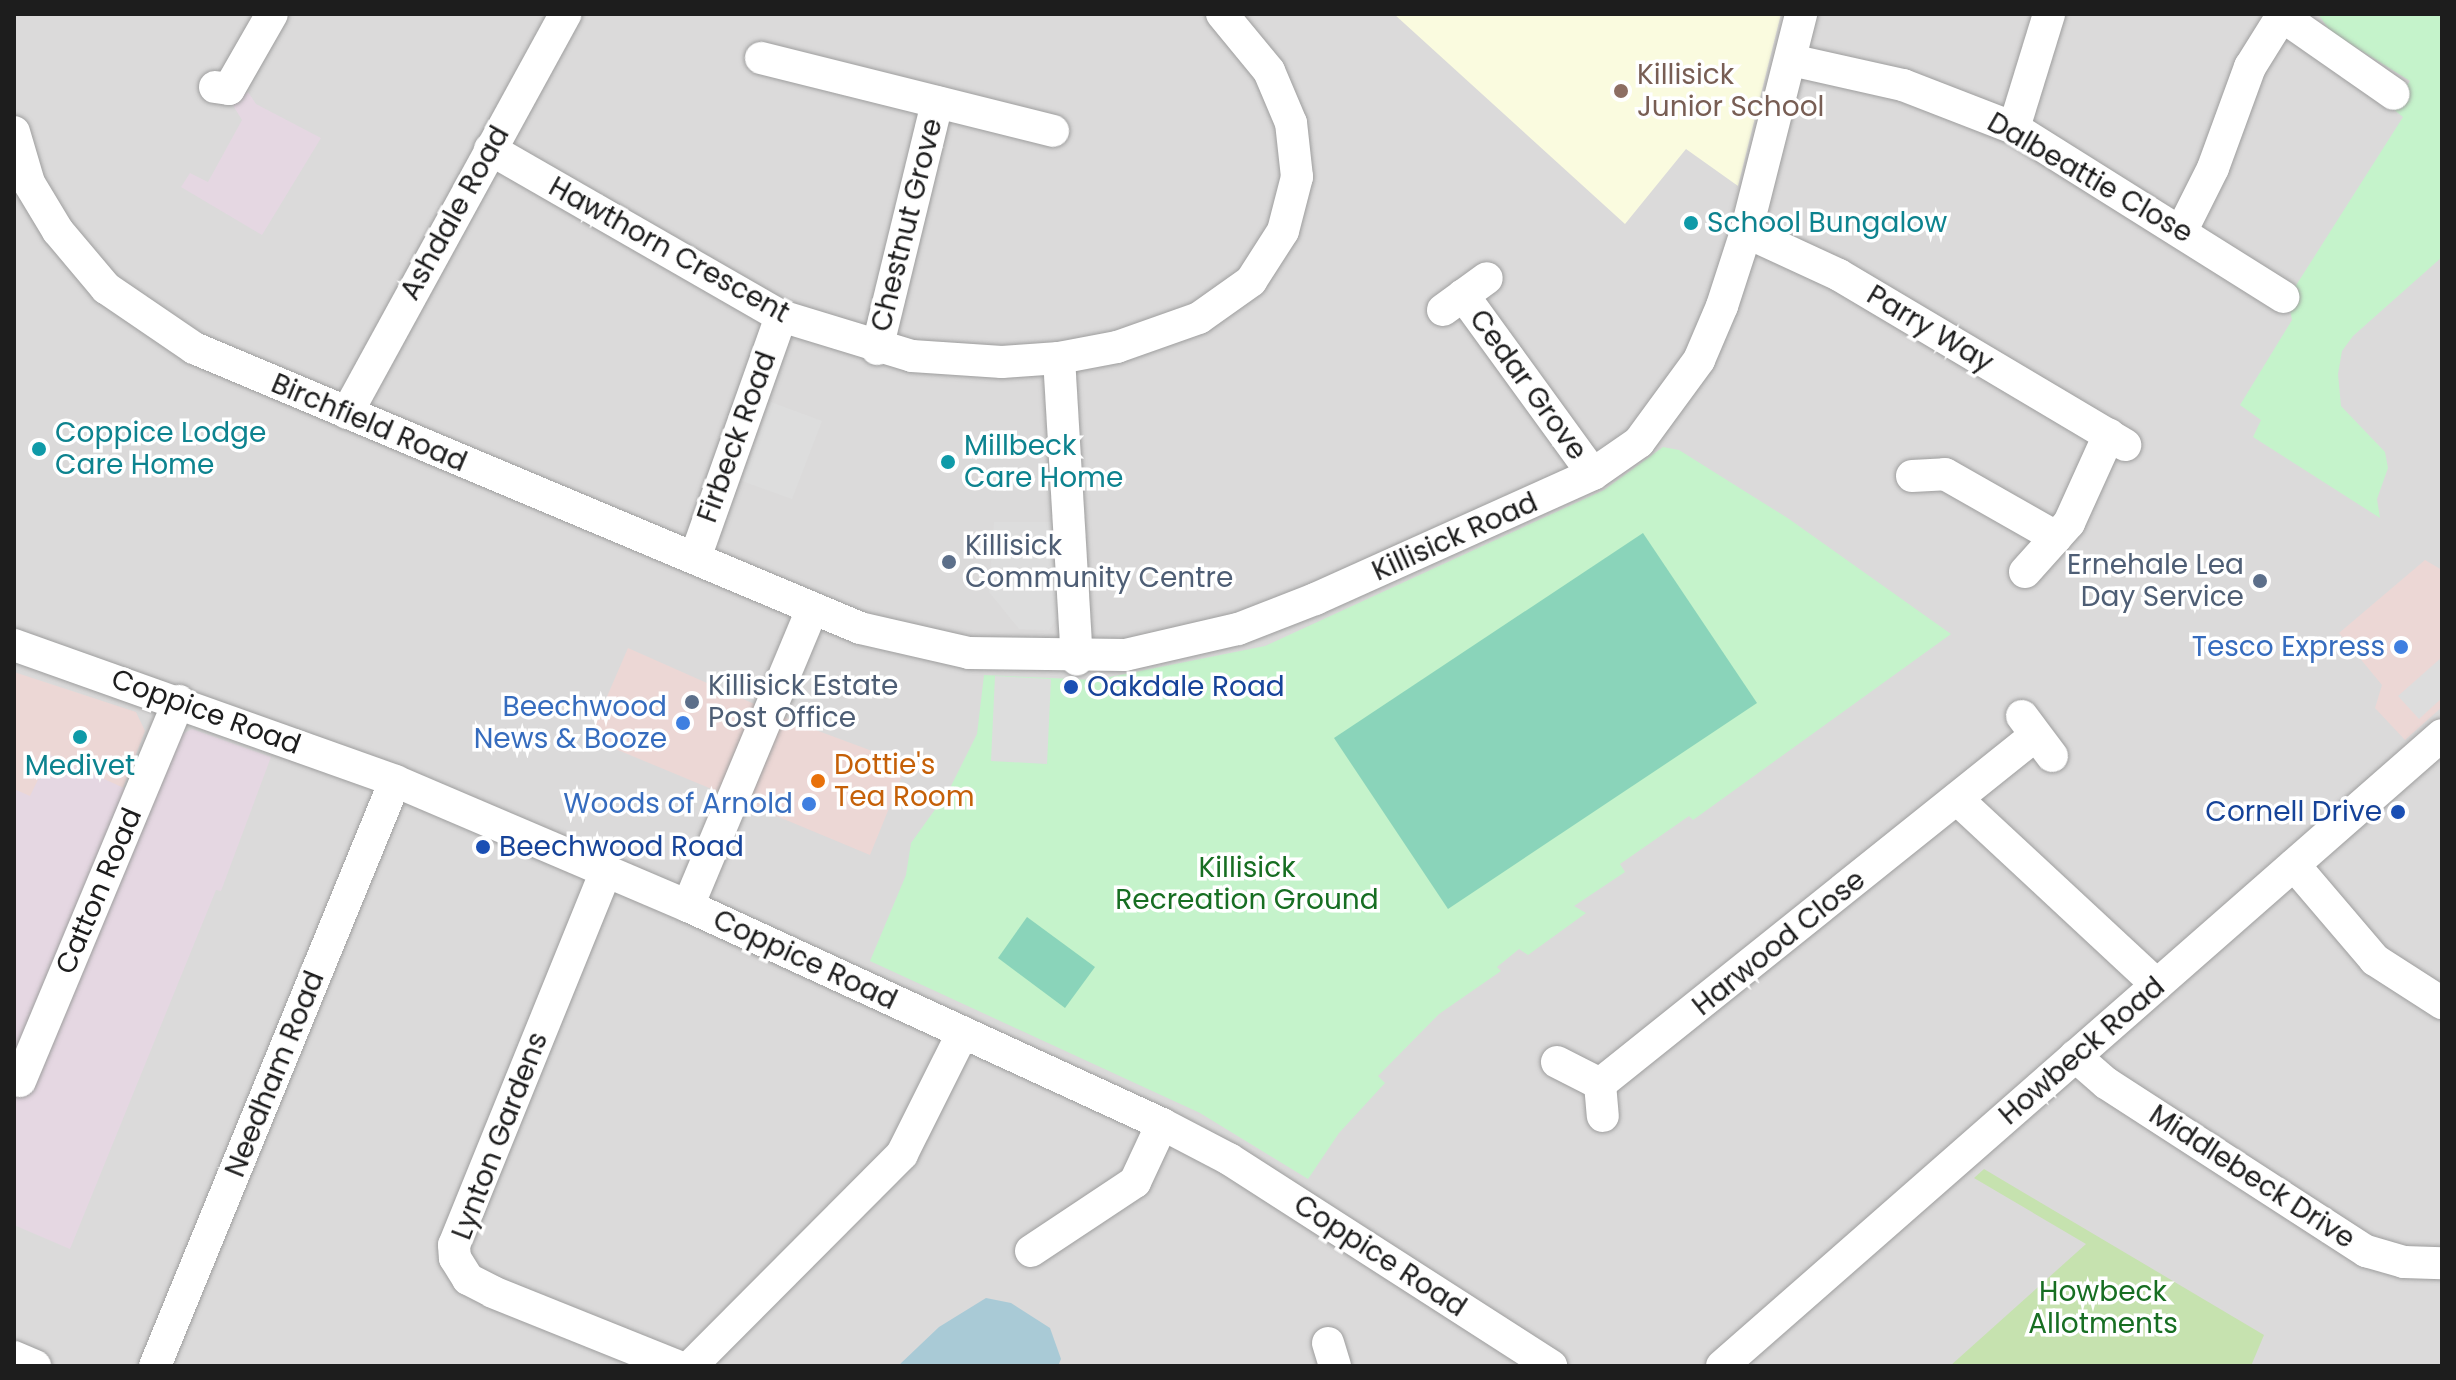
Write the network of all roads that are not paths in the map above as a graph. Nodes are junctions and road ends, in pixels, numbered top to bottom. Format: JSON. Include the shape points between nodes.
{"nodes":[{"id":1,"x":272,"y":14,"type":"edge"},
{"id":2,"x":565,"y":14,"type":"edge"},
{"id":3,"x":1222,"y":14,"type":"edge"},
{"id":4,"x":1801,"y":14,"type":"edge"},
{"id":5,"x":2049,"y":14,"type":"edge"},
{"id":6,"x":2282,"y":15,"type":"edge"},
{"id":7,"x":761,"y":58,"type":"dead end"},
{"id":8,"x":1791,"y":60,"type":"junction"},
{"id":9,"x":215,"y":87,"type":"dead end"},
{"id":10,"x":2394,"y":94,"type":"dead end"},
{"id":11,"x":937,"y":102,"type":"junction"},
{"id":12,"x":2014,"y":128,"type":"junction"},
{"id":13,"x":1053,"y":131,"type":"dead end"},
{"id":14,"x":14,"y":132,"type":"edge"},
{"id":15,"x":490,"y":149,"type":"junction"},
{"id":16,"x":2182,"y":230,"type":"junction"},
{"id":17,"x":1746,"y":232,"type":"junction"},
{"id":18,"x":1464,"y":294,"type":"dead end"},
{"id":19,"x":2283,"y":297,"type":"dead end"},
{"id":20,"x":781,"y":316,"type":"junction"},
{"id":21,"x":877,"y":349,"type":"junction"},
{"id":22,"x":1059,"y":358,"type":"junction"},
{"id":23,"x":347,"y":413,"type":"junction"},
{"id":24,"x":1593,"y":474,"type":"junction"},
{"id":25,"x":1912,"y":476,"type":"dead end"},
{"id":26,"x":2056,"y":537,"type":"junction"},
{"id":27,"x":695,"y":558,"type":"junction"},
{"id":28,"x":2025,"y":572,"type":"dead end"},
{"id":29,"x":812,"y":609,"type":"junction"},
{"id":30,"x":14,"y":645,"type":"edge"},
{"id":31,"x":1077,"y":659,"type":"junction"},
{"id":32,"x":179,"y":701,"type":"junction"},
{"id":33,"x":2442,"y":735,"type":"edge"},
{"id":34,"x":2037,"y":736,"type":"dead end"},
{"id":35,"x":395,"y":781,"type":"junction"},
{"id":36,"x":1957,"y":799,"type":"junction"},
{"id":37,"x":2294,"y":865,"type":"junction"},
{"id":38,"x":606,"y":871,"type":"junction"},
{"id":39,"x":688,"y":906,"type":"junction"},
{"id":40,"x":2157,"y":985,"type":"junction"},
{"id":41,"x":2442,"y":1003,"type":"edge"},
{"id":42,"x":963,"y":1032,"type":"junction"},
{"id":43,"x":2075,"y":1056,"type":"junction"},
{"id":44,"x":1557,"y":1062,"type":"dead end"},
{"id":45,"x":20,"y":1081,"type":"dead end"},
{"id":46,"x":1600,"y":1084,"type":"junction"},
{"id":47,"x":1603,"y":1116,"type":"dead end"},
{"id":48,"x":1162,"y":1124,"type":"junction"},
{"id":49,"x":1031,"y":1251,"type":"dead end"},
{"id":50,"x":2442,"y":1263,"type":"edge"},
{"id":51,"x":14,"y":1357,"type":"edge"},
{"id":52,"x":35,"y":1366,"type":"edge"},
{"id":53,"x":155,"y":1366,"type":"edge"},
{"id":54,"x":677,"y":1366,"type":"edge"},
{"id":55,"x":691,"y":1366,"type":"edge"},
{"id":56,"x":1551,"y":1366,"type":"edge"},
{"id":57,"x":1722,"y":1366,"type":"edge"}],
"edges":[{"from":1,"to":9,"type":"street","via":[[229,89]]},
{"from":2,"to":15,"type":"street","name":"Ashdale Road"},
{"from":3,"to":22,"type":"street","name":"Hawthorn Crescent","via":[[1269,71],[1291,123],[1297,177],[1283,231],[1251,281],[1199,318],[1117,347]]},
{"from":4,"to":8,"type":"street","name":"Killisick Road"},
{"from":5,"to":12,"type":"street"},
{"from":6,"to":10,"type":"street"},
{"from":6,"to":16,"type":"street","via":[[2250,67],[2213,168]]},
{"from":7,"to":11,"type":"street","name":"Chestnut Grove"},
{"from":8,"to":12,"type":"street","name":"Dalbeattie Close","via":[[1903,85]]},
{"from":8,"to":17,"type":"street","name":"Killisick Road"},
{"from":11,"to":13,"type":"street","name":"Chestnut Grove"},
{"from":11,"to":21,"type":"street","name":"Chestnut Grove"},
{"from":12,"to":16,"type":"street","name":"Dalbeattie Close"},
{"from":14,"to":23,"type":"street","name":"Birchfield Road","via":[[29,183],[106,288],[194,348]]},
{"from":15,"to":20,"type":"street","name":"Hawthorn Crescent"},
{"from":15,"to":23,"type":"street","name":"Ashdale Road"},
{"from":16,"to":19,"type":"street","name":"Dalbeattie Close"},
{"from":17,"to":24,"type":"street","name":"Killisick Road","via":[[1709,339],[1687,379],[1639,442]]},
{"from":17,"to":26,"type":"street","name":"Parry Way","via":[[1839,275],[2117,440]]},
{"from":18,"to":24,"type":"street","name":"Cedar Grove"},
{"from":20,"to":21,"type":"street","name":"Hawthorn Crescent"},
{"from":20,"to":27,"type":"street","name":"Firbeck Road"},
{"from":21,"to":22,"type":"street","name":"Hawthorn Crescent","via":[[953,361]]},
{"from":22,"to":31,"type":"street"},
{"from":23,"to":27,"type":"street","name":"Birchfield Road"},
{"from":24,"to":31,"type":"street","name":"Killisick Road","via":[[1238,629],[1125,655]]},
{"from":25,"to":26,"type":"street","via":[[1945,474]]},
{"from":26,"to":28,"type":"street","name":"Parry Way"},
{"from":27,"to":29,"type":"street","name":"Birchfield Road"},
{"from":29,"to":31,"type":"street","name":"Killisick Road","via":[[903,640],[969,653]]},
{"from":29,"to":39,"type":"street"},
{"from":30,"to":32,"type":"street","name":"Coppice Road"},
{"from":32,"to":35,"type":"street","name":"Coppice Road"},
{"from":32,"to":45,"type":"street","name":"Catton Road"},
{"from":33,"to":37,"type":"street","name":"Howbeck Road"},
{"from":34,"to":36,"type":"street","name":"Harwood Close"},
{"from":35,"to":38,"type":"street","name":"Coppice Road"},
{"from":35,"to":53,"type":"street","name":"Needham Road"},
{"from":36,"to":40,"type":"street"},
{"from":36,"to":46,"type":"street","name":"Harwood Close"},
{"from":37,"to":40,"type":"street","name":"Howbeck Road"},
{"from":37,"to":41,"type":"street","via":[[2375,960]]},
{"from":38,"to":39,"type":"street","name":"Coppice Road"},
{"from":38,"to":54,"type":"street","name":"Lynton Gardens","via":[[454,1245],[455,1258],[468,1279],[493,1292]]},
{"from":39,"to":42,"type":"street","name":"Coppice Road"},
{"from":40,"to":43,"type":"street","name":"Howbeck Road"},
{"from":42,"to":48,"type":"street","name":"Coppice Road"},
{"from":42,"to":55,"type":"street","via":[[902,1154]]},
{"from":43,"to":50,"type":"street","name":"Middlebeck Drive","via":[[2106,1083],[2366,1251],[2404,1262]]},
{"from":43,"to":57,"type":"street","name":"Howbeck Road"},
{"from":44,"to":46,"type":"street"},
{"from":46,"to":47,"type":"street"},
{"from":48,"to":49,"type":"street","via":[[1135,1182]]},
{"from":48,"to":56,"type":"street","name":"Coppice Road","via":[[1229,1159]]},
{"from":51,"to":52,"type":"street"}]}
